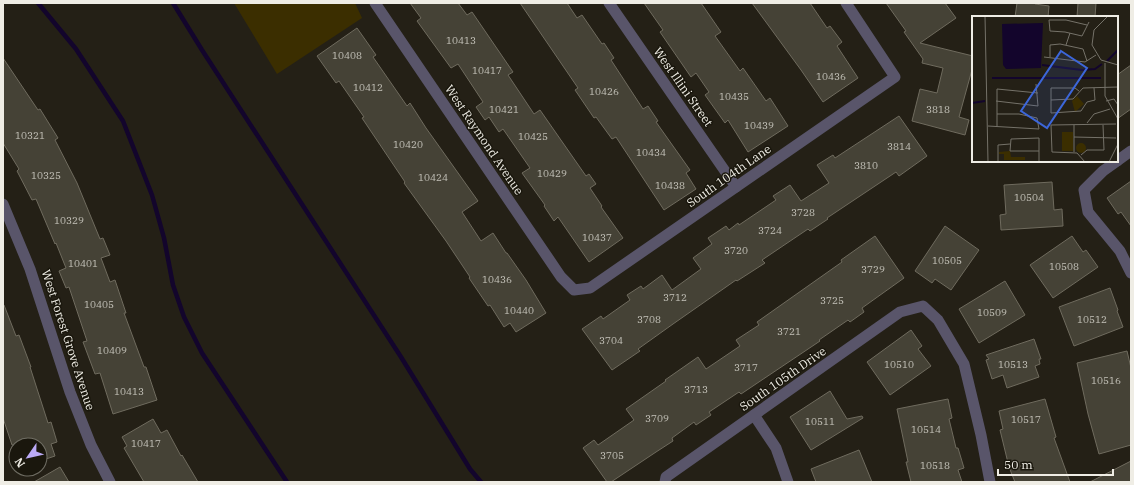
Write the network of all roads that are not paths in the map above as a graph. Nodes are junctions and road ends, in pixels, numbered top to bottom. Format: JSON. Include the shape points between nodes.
{"nodes":[{"id":1,"x":375,"y":3,"type":"edge"},
{"id":2,"x":609,"y":3,"type":"edge"},
{"id":3,"x":846,"y":3,"type":"edge"},
{"id":4,"x":1131,"y":151,"type":"edge"},
{"id":5,"x":1118,"y":160,"type":"edge"},
{"id":6,"x":1116,"y":162,"type":"edge"},
{"id":7,"x":736,"y":186,"type":"junction"},
{"id":8,"x":3,"y":204,"type":"edge"},
{"id":9,"x":1131,"y":273,"type":"edge"},
{"id":10,"x":574,"y":290,"type":"joint"},
{"id":11,"x":754,"y":415,"type":"junction"},
{"id":12,"x":110,"y":482,"type":"edge"},
{"id":13,"x":665,"y":482,"type":"edge"},
{"id":14,"x":788,"y":482,"type":"edge"},
{"id":15,"x":990,"y":482,"type":"edge"}],
"edges":[{"from":1,"to":10,"type":"street","name":"West Raymond Avenue","via":[[561,278]]},
{"from":2,"to":7,"type":"street","name":"West Illini Street"},
{"from":3,"to":7,"type":"street","name":"South 104th Lane","via":[[895,77]]},
{"from":4,"to":5,"type":"street"},
{"from":6,"to":9,"type":"street","via":[[1084,190],[1088,212],[1120,251]]},
{"from":7,"to":10,"type":"street","name":"South 104th Lane","via":[[590,288]]},
{"from":8,"to":12,"type":"street","name":"West Forest Grove Avenue","via":[[30,269],[73,399],[91,445]]},
{"from":11,"to":13,"type":"street","name":"South 105th Drive","via":[[666,477]]},
{"from":11,"to":14,"type":"street","via":[[776,448]]},
{"from":11,"to":15,"type":"street","name":"South 105th Drive","via":[[900,312],[923,306],[938,320],[964,364]]}]}
